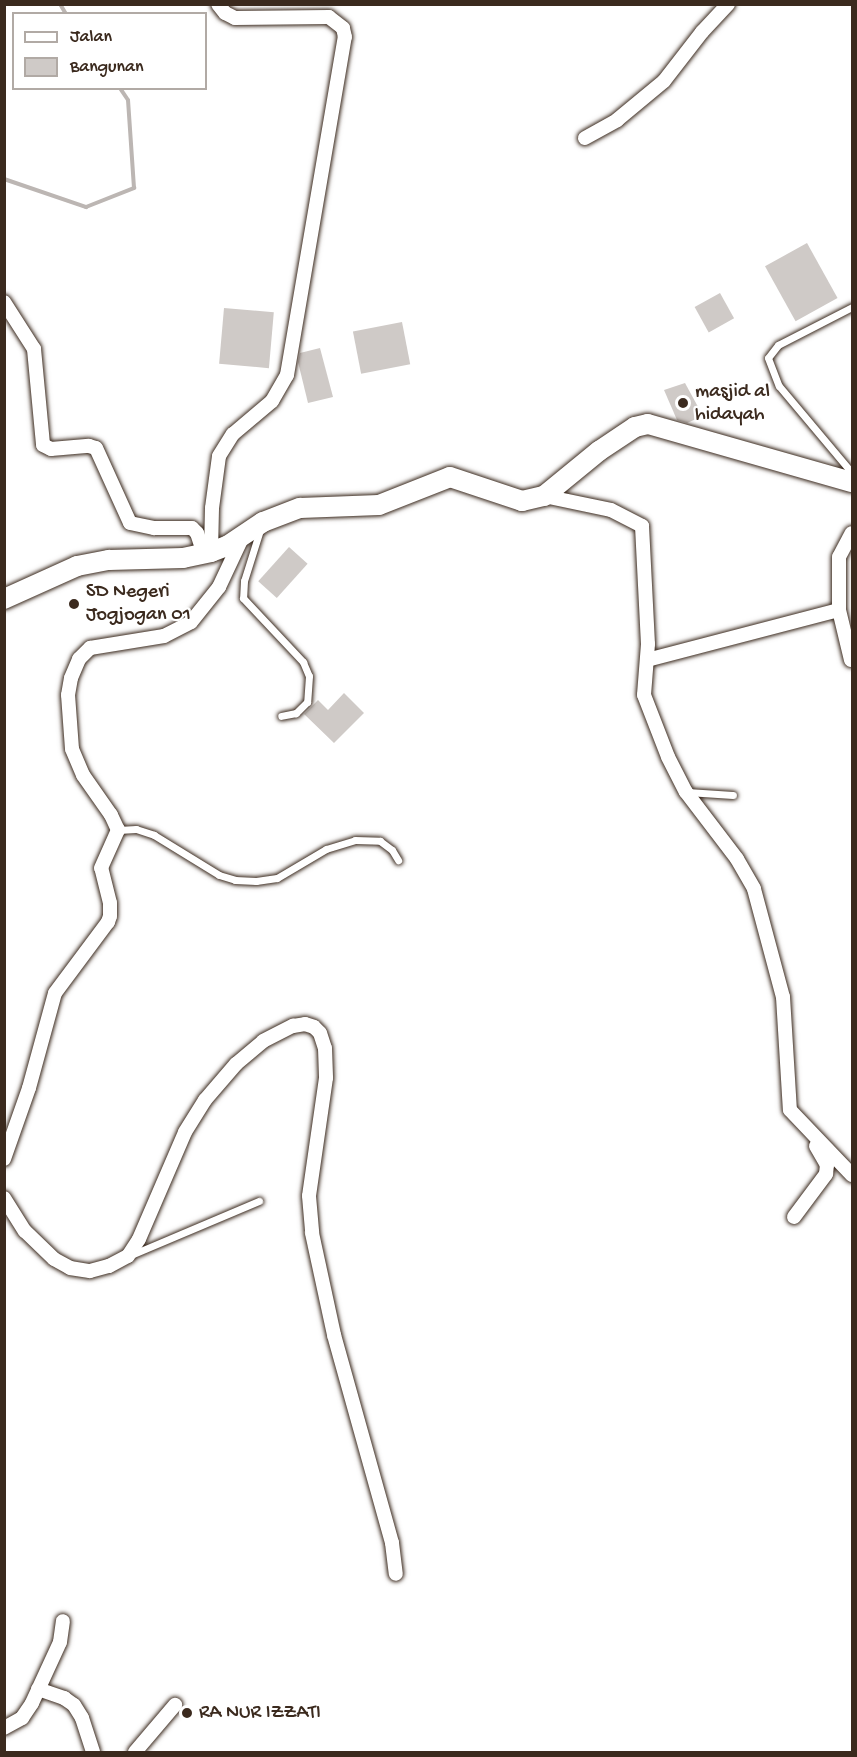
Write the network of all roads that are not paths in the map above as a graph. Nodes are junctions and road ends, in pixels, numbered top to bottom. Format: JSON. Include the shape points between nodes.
{"nodes":[{"id":1,"x":218,"y":4,"type":"edge"},
{"id":2,"x":728,"y":4,"type":"edge"},
{"id":3,"x":585,"y":138,"type":"dead end"},
{"id":4,"x":4,"y":302,"type":"edge"},
{"id":5,"x":852,"y":307,"type":"edge"},
{"id":6,"x":852,"y":473,"type":"edge"},
{"id":7,"x":852,"y":482,"type":"edge"},
{"id":8,"x":544,"y":496,"type":"junction"},
{"id":9,"x":263,"y":522,"type":"junction"},
{"id":10,"x":852,"y":533,"type":"edge"},
{"id":11,"x":243,"y":536,"type":"junction"},
{"id":12,"x":207,"y":553,"type":"junction"},
{"id":13,"x":14,"y":589,"type":"edge"},
{"id":14,"x":4,"y":599,"type":"edge"},
{"id":15,"x":839,"y":610,"type":"junction"},
{"id":16,"x":647,"y":660,"type":"junction"},
{"id":17,"x":850,"y":660,"type":"dead end"},
{"id":18,"x":281,"y":716,"type":"dead end"},
{"id":19,"x":686,"y":792,"type":"junction"},
{"id":20,"x":733,"y":795,"type":"dead end"},
{"id":21,"x":118,"y":830,"type":"junction"},
{"id":22,"x":398,"y":860,"type":"dead end"},
{"id":23,"x":815,"y":1138,"type":"junction"},
{"id":24,"x":4,"y":1159,"type":"edge"},
{"id":25,"x":852,"y":1175,"type":"edge"},
{"id":26,"x":4,"y":1198,"type":"edge"},
{"id":27,"x":259,"y":1201,"type":"dead end"},
{"id":28,"x":794,"y":1217,"type":"dead end"},
{"id":29,"x":128,"y":1256,"type":"junction"},
{"id":30,"x":396,"y":1574,"type":"dead end"},
{"id":31,"x":63,"y":1621,"type":"dead end"},
{"id":32,"x":38,"y":1689,"type":"junction"},
{"id":33,"x":175,"y":1706,"type":"dead end"},
{"id":34,"x":4,"y":1728,"type":"edge"},
{"id":35,"x":93,"y":1752,"type":"edge"},
{"id":36,"x":135,"y":1752,"type":"edge"}],
"edges":[{"from":1,"to":12,"type":"street","via":[[225,14],[235,18],[329,17],[343,28],[345,37],[290,367],[272,401],[233,434],[219,456]]},
{"from":2,"to":3,"type":"street","via":[[664,81],[617,120]]},
{"from":4,"to":12,"type":"street","via":[[34,349],[43,445],[51,449],[96,448],[130,523],[154,528],[192,528]]},
{"from":5,"to":6,"type":"lane","via":[[778,345],[768,358],[779,386]]},
{"from":7,"to":8,"type":"street","via":[[648,424],[635,427],[599,451]]},
{"from":8,"to":9,"type":"street","via":[[522,501],[450,477],[379,505],[305,507]]},
{"from":8,"to":16,"type":"street","via":[[617,513],[642,526]]},
{"from":9,"to":11,"type":"street"},
{"from":9,"to":18,"type":"lane","via":[[242,596],[303,662],[310,682],[303,707],[292,715]]},
{"from":10,"to":15,"type":"street","via":[[839,557]]},
{"from":11,"to":12,"type":"street"},
{"from":11,"to":21,"type":"street","via":[[219,587],[192,622],[164,636],[98,645],[77,663],[68,695],[72,748],[83,775]]},
{"from":12,"to":13,"type":"street","via":[[183,558],[91,562]]},
{"from":13,"to":14,"type":"street"},
{"from":15,"to":16,"type":"street"},
{"from":15,"to":17,"type":"street"},
{"from":16,"to":19,"type":"street","via":[[644,695]]},
{"from":19,"to":20,"type":"lane"},
{"from":19,"to":23,"type":"street","via":[[737,859],[754,889],[783,997],[790,1110]]},
{"from":21,"to":22,"type":"lane","via":[[136,829],[154,835],[210,870],[235,880],[277,878],[326,849],[355,840],[380,841]]},
{"from":21,"to":24,"type":"street","via":[[101,868],[110,903],[108,922],[54,993],[29,1088]]},
{"from":23,"to":25,"type":"street"},
{"from":23,"to":28,"type":"street","via":[[816,1148],[827,1165],[826,1173]]},
{"from":26,"to":29,"type":"street","via":[[25,1231],[54,1259],[70,1268],[90,1271]]},
{"from":27,"to":29,"type":"lane"},
{"from":29,"to":30,"type":"street","via":[[185,1132],[205,1100],[263,1041],[292,1026],[314,1027],[325,1048],[326,1078],[309,1196],[312,1233],[333,1335],[392,1543]]},
{"from":31,"to":32,"type":"street","via":[[60,1642]]},
{"from":32,"to":34,"type":"street","via":[[22,1718]]},
{"from":32,"to":35,"type":"street","via":[[74,1705]]},
{"from":33,"to":36,"type":"street"}]}
